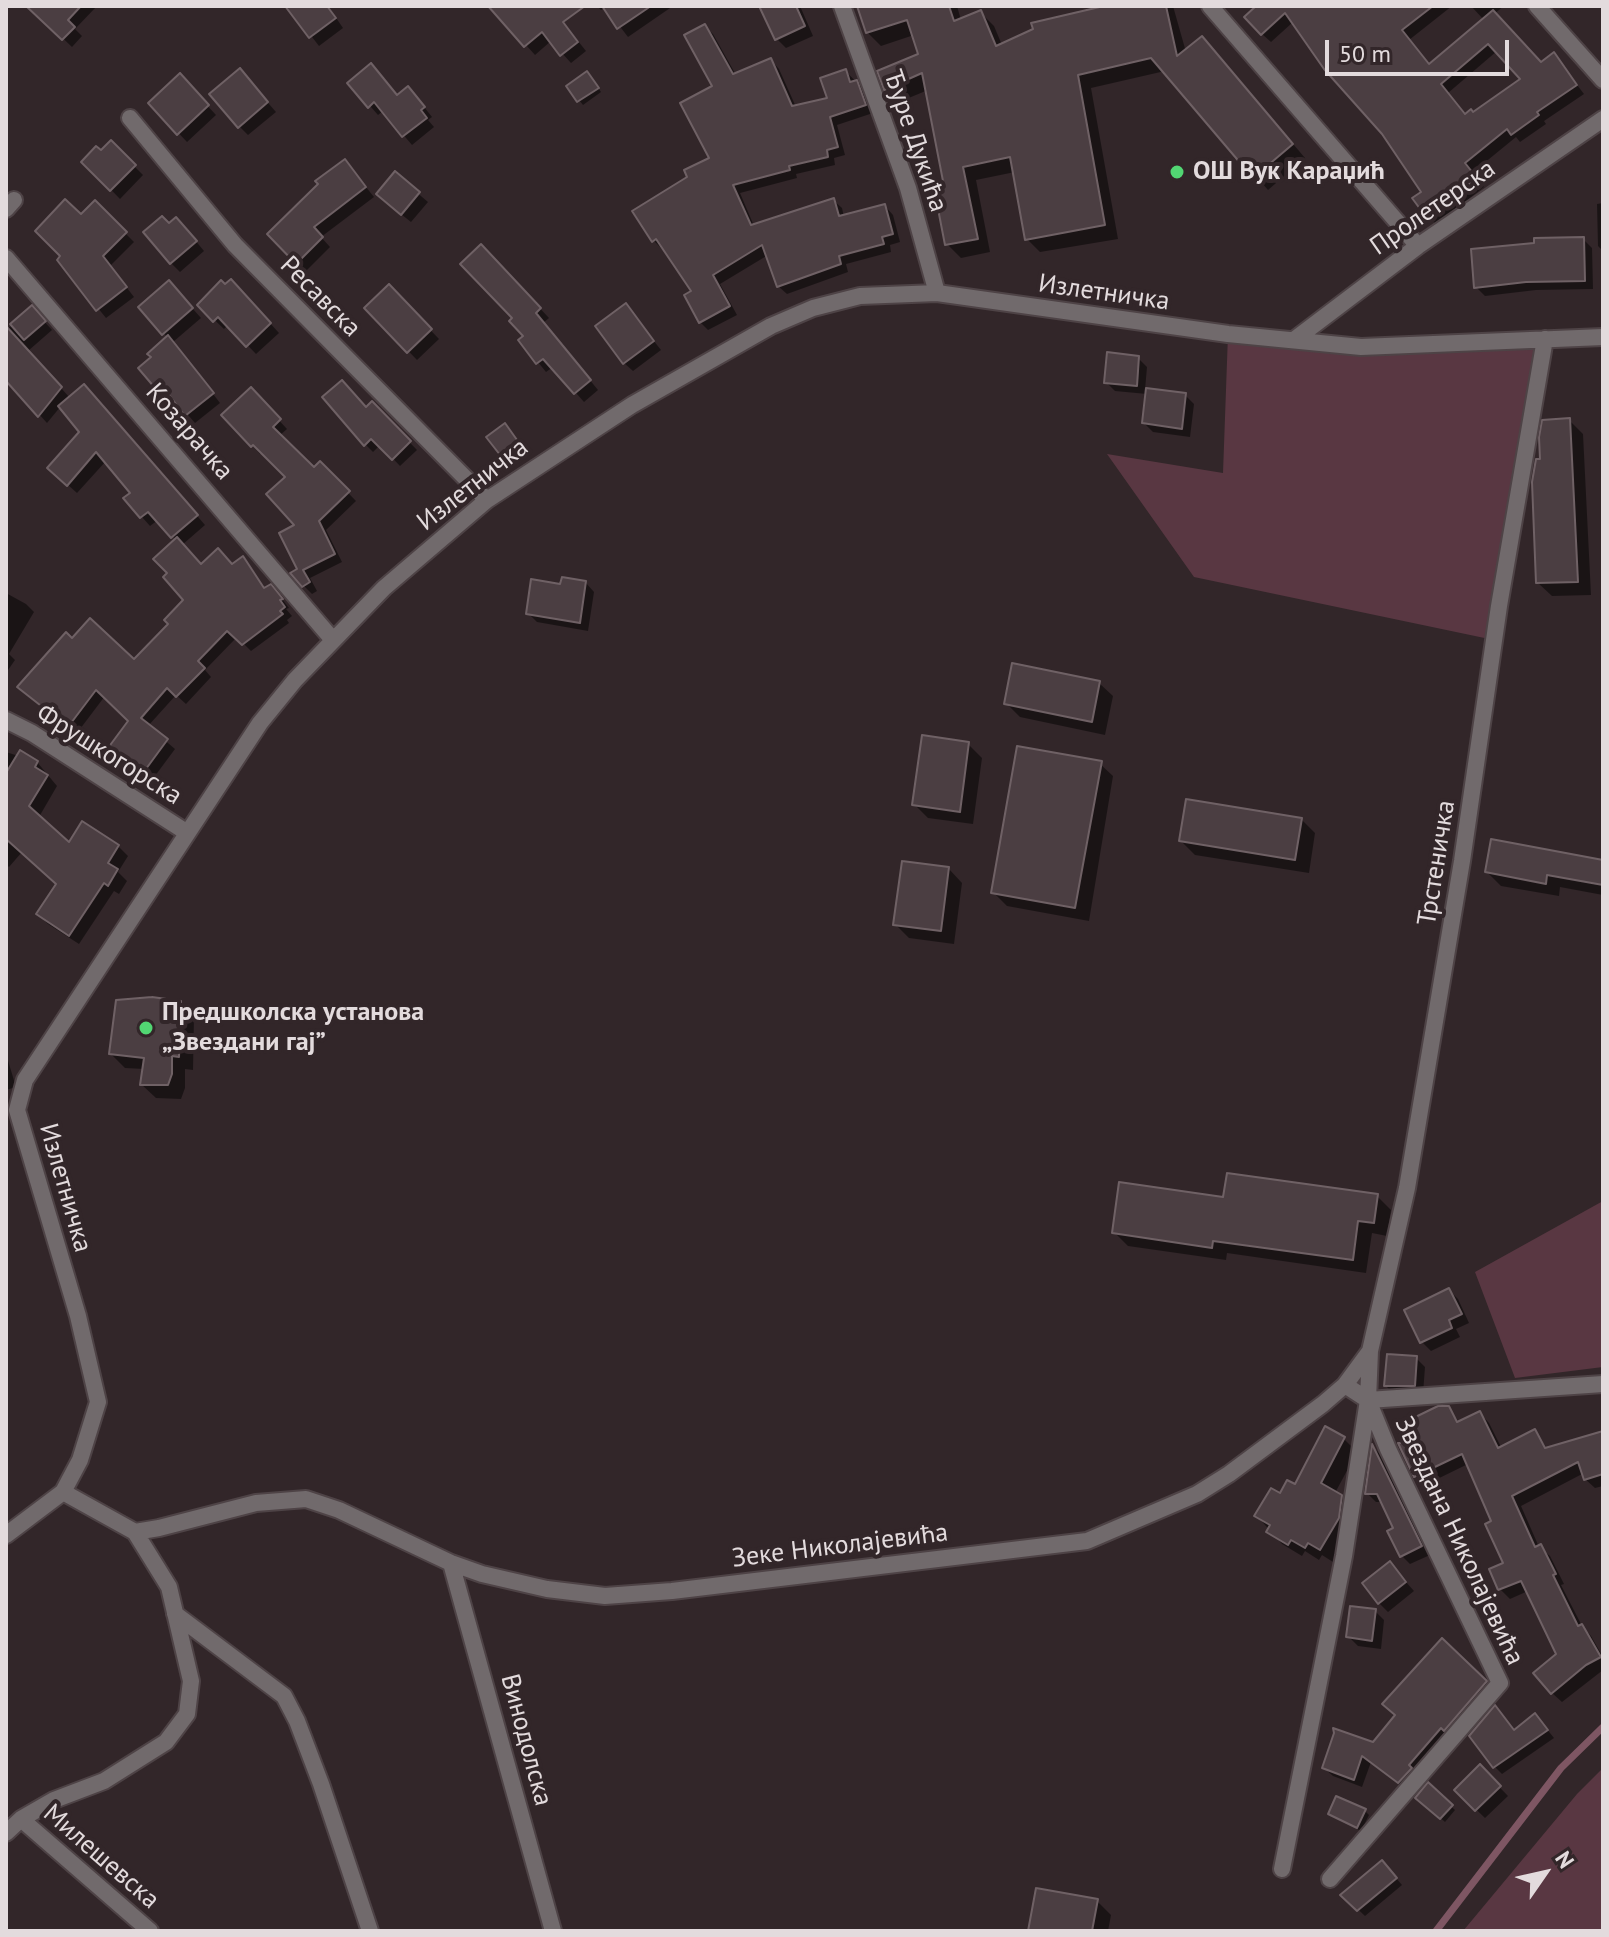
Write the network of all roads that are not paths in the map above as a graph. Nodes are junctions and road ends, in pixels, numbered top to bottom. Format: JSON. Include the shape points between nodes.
{"nodes":[{"id":1,"x":842,"y":6,"type":"edge"},
{"id":2,"x":1210,"y":6,"type":"edge"},
{"id":3,"x":1537,"y":6,"type":"edge"},
{"id":4,"x":1603,"y":80,"type":"edge"},
{"id":5,"x":130,"y":118,"type":"dead end"},
{"id":6,"x":1603,"y":119,"type":"edge"},
{"id":7,"x":1418,"y":246,"type":"junction"},
{"id":8,"x":6,"y":258,"type":"edge"},
{"id":9,"x":937,"y":293,"type":"junction"},
{"id":10,"x":1603,"y":337,"type":"edge"},
{"id":11,"x":1545,"y":339,"type":"junction"},
{"id":12,"x":1294,"y":340,"type":"junction"},
{"id":13,"x":487,"y":500,"type":"junction"},
{"id":14,"x":333,"y":640,"type":"junction"},
{"id":15,"x":6,"y":720,"type":"edge"},
{"id":16,"x":186,"y":832,"type":"junction"},
{"id":17,"x":12,"y":1110,"type":"edge"},
{"id":18,"x":1370,"y":1351,"type":"junction"},
{"id":19,"x":1603,"y":1384,"type":"edge"},
{"id":20,"x":1345,"y":1385,"type":"junction"},
{"id":21,"x":1368,"y":1400,"type":"junction"},
{"id":22,"x":63,"y":1492,"type":"junction"},
{"id":23,"x":135,"y":1532,"type":"junction"},
{"id":24,"x":6,"y":1535,"type":"edge"},
{"id":25,"x":451,"y":1563,"type":"junction"},
{"id":26,"x":175,"y":1614,"type":"junction"},
{"id":27,"x":21,"y":1819,"type":"junction"},
{"id":28,"x":6,"y":1833,"type":"edge"},
{"id":29,"x":1282,"y":1869,"type":"dead end"},
{"id":30,"x":1330,"y":1879,"type":"dead end"},
{"id":31,"x":150,"y":1931,"type":"edge"},
{"id":32,"x":370,"y":1931,"type":"edge"},
{"id":33,"x":553,"y":1931,"type":"edge"}],
"edges":[{"from":1,"to":9,"type":"street","name":"Ђуре Дукића","via":[[908,188]]},
{"from":2,"to":7,"type":"street"},
{"from":3,"to":4,"type":"street"},
{"from":5,"to":13,"type":"street","name":"Ресавска","via":[[235,245]]},
{"from":6,"to":7,"type":"street","name":"Пролетерска"},
{"from":7,"to":12,"type":"street","name":"Пролетерска"},
{"from":8,"to":14,"type":"street","name":"Козарачка"},
{"from":9,"to":12,"type":"street","name":"Излетничка"},
{"from":9,"to":13,"type":"street","name":"Излетничка","via":[[860,296],[771,326],[632,405]]},
{"from":10,"to":11,"type":"street","name":"Излетничка"},
{"from":11,"to":12,"type":"street","name":"Излетничка","via":[[1361,347]]},
{"from":11,"to":18,"type":"street","name":"Трстеничка","via":[[1410,1173]]},
{"from":13,"to":14,"type":"street","name":"Излетничка","via":[[384,588]]},
{"from":14,"to":16,"type":"street","name":"Излетничка","via":[[260,723]]},
{"from":15,"to":16,"type":"street","name":"Фрушкогорска"},
{"from":16,"to":17,"type":"street","name":"Излетничка","via":[[40,1054]]},
{"from":17,"to":22,"type":"street","name":"Излетничка","via":[[78,1316],[98,1402],[80,1460]]},
{"from":18,"to":20,"type":"street","name":"Трстеничка"},
{"from":18,"to":21,"type":"street","name":"Звездана Николајевића"},
{"from":19,"to":21,"type":"street"},
{"from":20,"to":21,"type":"street"},
{"from":20,"to":25,"type":"street","name":"Зеке Николајевића","via":[[1208,1487],[1087,1541],[605,1596],[534,1586]]},
{"from":21,"to":29,"type":"street","name":"Звездана Николајевића","via":[[1344,1556]]},
{"from":21,"to":30,"type":"street","name":"Звездана Николајевића","via":[[1500,1683]]},
{"from":22,"to":23,"type":"street"},
{"from":22,"to":24,"type":"street"},
{"from":23,"to":25,"type":"street","name":"Зеке Николајевића","via":[[256,1503],[306,1499]]},
{"from":23,"to":26,"type":"street","via":[[169,1587]]},
{"from":25,"to":33,"type":"street","name":"Винодолска"},
{"from":26,"to":27,"type":"street","via":[[191,1681],[187,1714],[166,1742],[104,1781]]},
{"from":26,"to":32,"type":"street","via":[[284,1696],[321,1784]]},
{"from":27,"to":28,"type":"street"},
{"from":27,"to":31,"type":"street","name":"Милешевска"}]}
